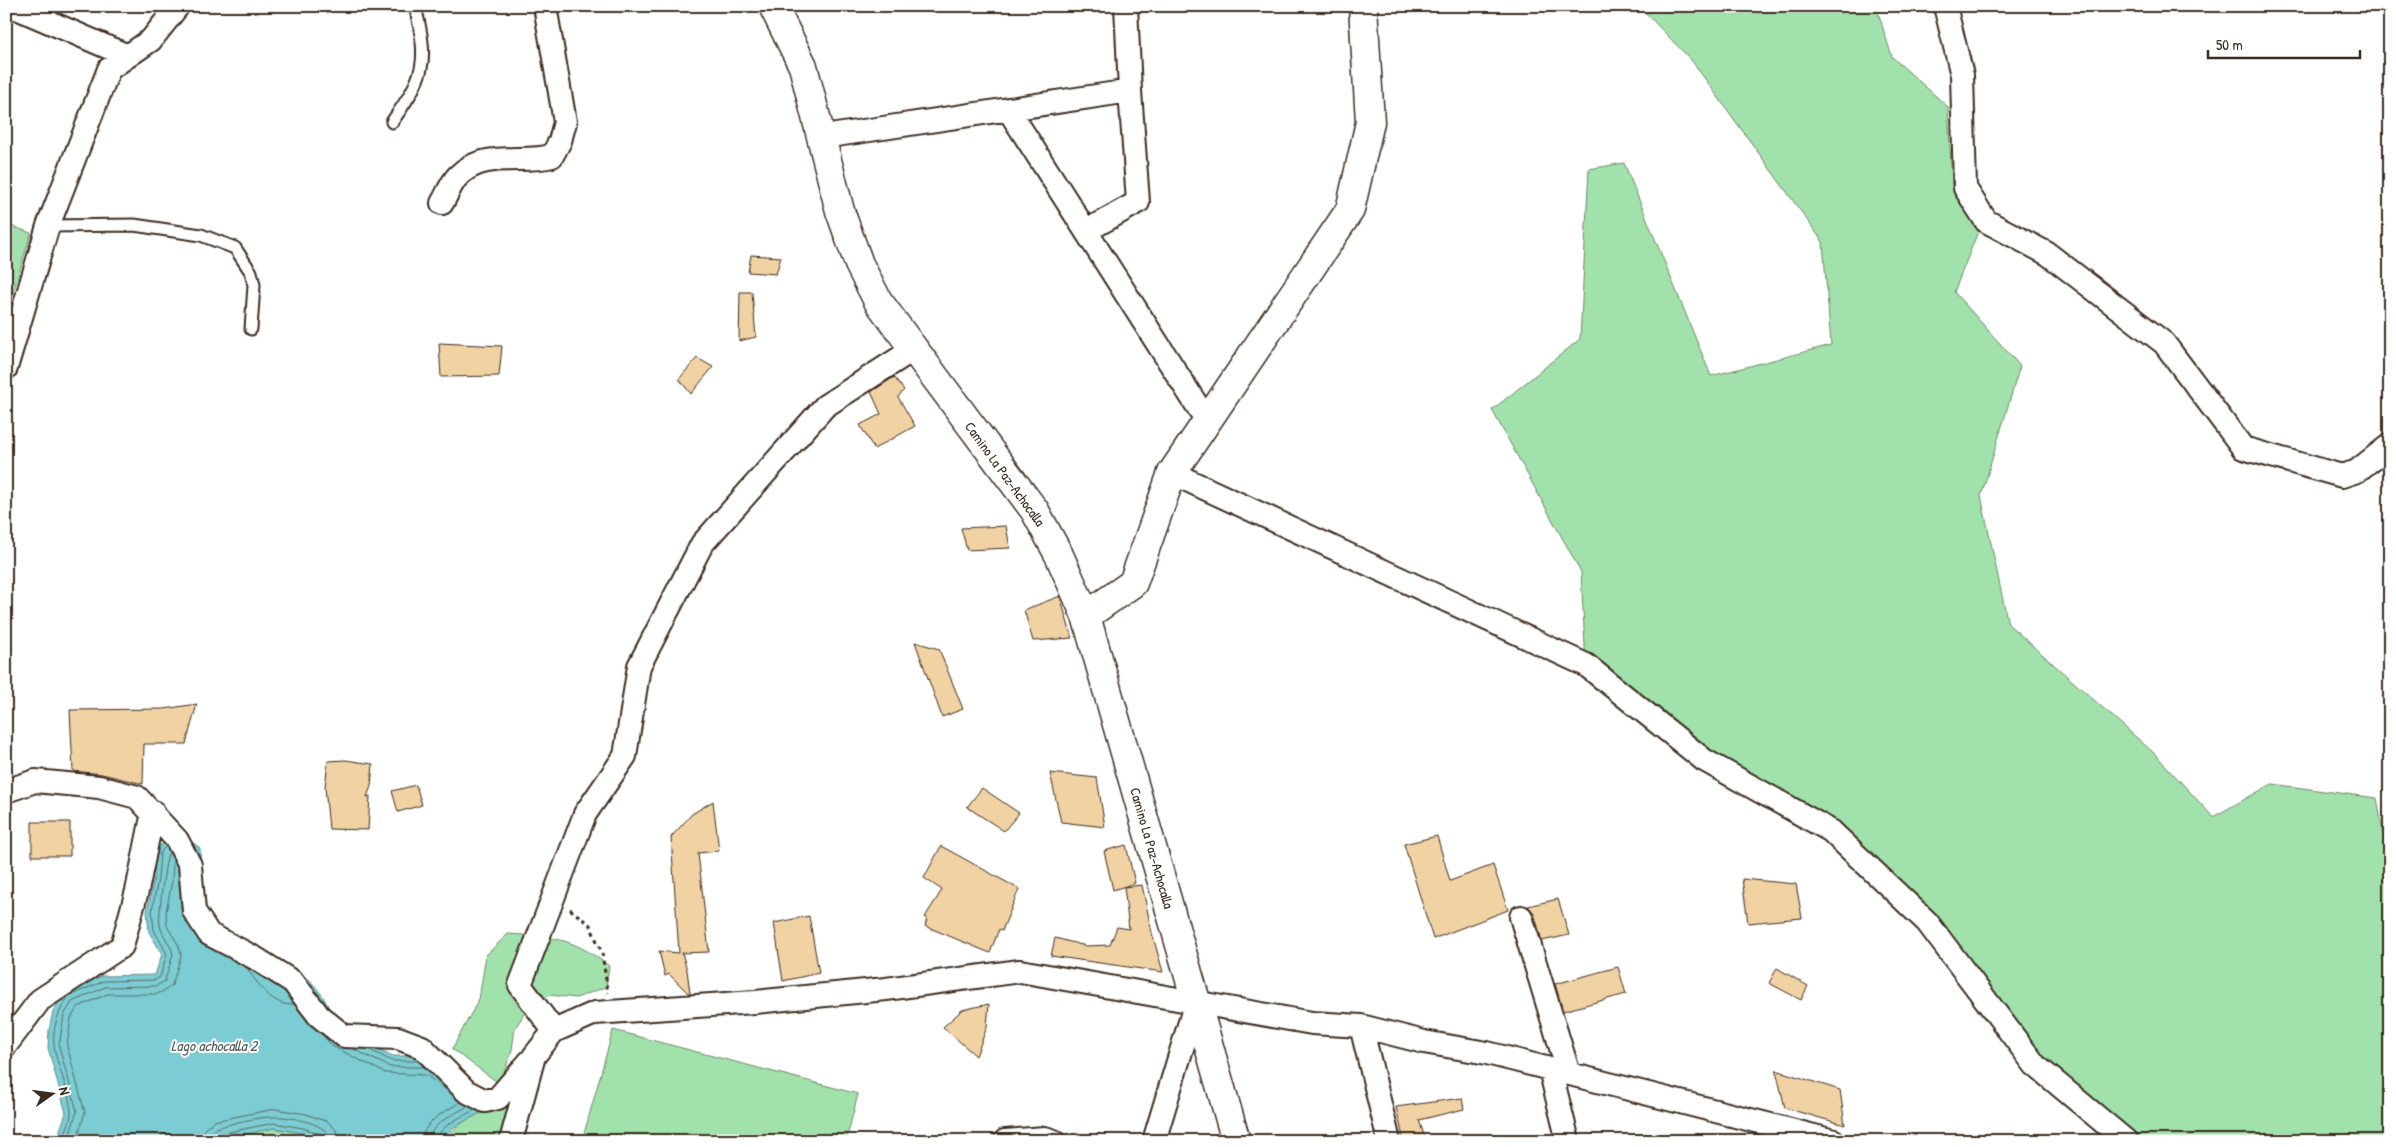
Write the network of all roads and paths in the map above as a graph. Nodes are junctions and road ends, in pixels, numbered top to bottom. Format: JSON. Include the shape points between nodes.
{"nodes":[{"id":1,"x":12,"y":6,"type":"edge"},
{"id":2,"x":178,"y":6,"type":"edge"},
{"id":3,"x":415,"y":6,"type":"edge"},
{"id":4,"x":545,"y":6,"type":"edge"},
{"id":5,"x":773,"y":6,"type":"edge"},
{"id":6,"x":1126,"y":6,"type":"edge"},
{"id":7,"x":1363,"y":6,"type":"edge"},
{"id":8,"x":1945,"y":6,"type":"edge"},
{"id":9,"x":128,"y":56,"type":"junction"},
{"id":10,"x":1130,"y":91,"type":"junction"},
{"id":11,"x":1008,"y":109,"type":"junction"},
{"id":12,"x":392,"y":122,"type":"dead end"},
{"id":13,"x":823,"y":137,"type":"junction"},
{"id":14,"x":442,"y":203,"type":"dead end"},
{"id":15,"x":48,"y":226,"type":"junction"},
{"id":16,"x":1086,"y":231,"type":"junction"},
{"id":17,"x":251,"y":329,"type":"dead end"},
{"id":18,"x":914,"y":350,"type":"junction"},
{"id":19,"x":6,"y":368,"type":"edge"},
{"id":20,"x":1207,"y":421,"type":"junction"},
{"id":21,"x":2390,"y":446,"type":"edge"},
{"id":22,"x":1172,"y":473,"type":"junction"},
{"id":23,"x":1086,"y":616,"type":"junction"},
{"id":24,"x":6,"y":791,"type":"edge"},
{"id":25,"x":153,"y":812,"type":"junction"},
{"id":26,"x":564,"y":904,"type":"dead end"},
{"id":27,"x":1521,"y":917,"type":"dead end"},
{"id":28,"x":1196,"y":1002,"type":"junction"},
{"id":29,"x":610,"y":1011,"type":"junction"},
{"id":30,"x":1361,"y":1026,"type":"junction"},
{"id":31,"x":554,"y":1031,"type":"junction"},
{"id":32,"x":6,"y":1045,"type":"edge"},
{"id":33,"x":534,"y":1056,"type":"junction"},
{"id":34,"x":1560,"y":1072,"type":"junction"},
{"id":35,"x":1788,"y":1135,"type":"edge"},
{"id":36,"x":512,"y":1141,"type":"edge"},
{"id":37,"x":1005,"y":1141,"type":"edge"},
{"id":38,"x":1054,"y":1141,"type":"edge"},
{"id":39,"x":1154,"y":1141,"type":"edge"},
{"id":40,"x":1236,"y":1141,"type":"edge"},
{"id":41,"x":1389,"y":1141,"type":"edge"},
{"id":42,"x":1568,"y":1141,"type":"edge"},
{"id":43,"x":1834,"y":1141,"type":"edge"},
{"id":44,"x":2126,"y":1141,"type":"edge"}],
"edges":[{"from":1,"to":9,"type":"street"},
{"from":2,"to":9,"type":"street","via":[[151,40]]},
{"from":3,"to":12,"type":"lane","via":[[423,48],[422,69],[415,88]]},
{"from":4,"to":14,"type":"street","via":[[565,122],[560,141],[552,156],[538,160],[500,157],[469,168],[457,176]]},
{"from":5,"to":13,"type":"main road","name":"Camino La Paz-Achocalla","via":[[803,66]]},
{"from":6,"to":10,"type":"street"},
{"from":7,"to":20,"type":"main road","via":[[1370,122],[1350,210]]},
{"from":8,"to":21,"type":"street","via":[[1962,75],[1965,188],[1986,221],[2048,254],[2164,343],[2243,448],[2342,476],[2357,471]]},
{"from":9,"to":15,"type":"street","via":[[109,69]]},
{"from":10,"to":11,"type":"street"},
{"from":10,"to":16,"type":"street","via":[[1138,202]]},
{"from":11,"to":13,"type":"street"},
{"from":11,"to":16,"type":"street"},
{"from":13,"to":18,"type":"main road","name":"Camino La Paz-Achocalla","via":[[840,211],[859,264],[878,301]]},
{"from":15,"to":17,"type":"lane","via":[[134,225],[201,235],[235,248],[251,272],[254,285]]},
{"from":15,"to":19,"type":"street"},
{"from":16,"to":20,"type":"street"},
{"from":18,"to":23,"type":"main road","name":"Camino La Paz-Achocalla","via":[[1035,511]]},
{"from":18,"to":31,"type":"street","via":[[825,406],[702,544],[639,666],[625,756],[585,814],[520,985]]},
{"from":20,"to":22,"type":"main road"},
{"from":22,"to":23,"type":"main road","via":[[1133,583]]},
{"from":22,"to":44,"type":"street","via":[[1586,665],[1704,760],[1831,831],[1927,922],[2035,1065]]},
{"from":23,"to":28,"type":"main road","name":"Camino La Paz-Achocalla"},
{"from":24,"to":25,"type":"street","via":[[35,781],[99,787],[137,797]]},
{"from":25,"to":32,"type":"street","via":[[122,946],[40,1000]]},
{"from":25,"to":33,"type":"street","via":[[177,840],[190,866],[194,911],[209,934],[293,982],[319,1016],[344,1036],[398,1038],[422,1048],[466,1091],[485,1101],[498,1098]]},
{"from":26,"to":29,"type":"path","via":[[590,924],[602,953]]},
{"from":27,"to":34,"type":"street"},
{"from":28,"to":29,"type":"street","via":[[1020,971],[764,1001]]},
{"from":28,"to":30,"type":"street","via":[[1312,1023]]},
{"from":28,"to":39,"type":"street"},
{"from":28,"to":40,"type":"main road","name":"Camino La Paz-Achocalla"},
{"from":29,"to":31,"type":"street","via":[[595,1013]]},
{"from":30,"to":34,"type":"street"},
{"from":30,"to":41,"type":"street"},
{"from":31,"to":33,"type":"street"},
{"from":33,"to":36,"type":"street"},
{"from":34,"to":35,"type":"street"},
{"from":34,"to":42,"type":"street"},
{"from":35,"to":43,"type":"street"},
{"from":37,"to":38,"type":"street","via":[[1045,1138]]}]}
